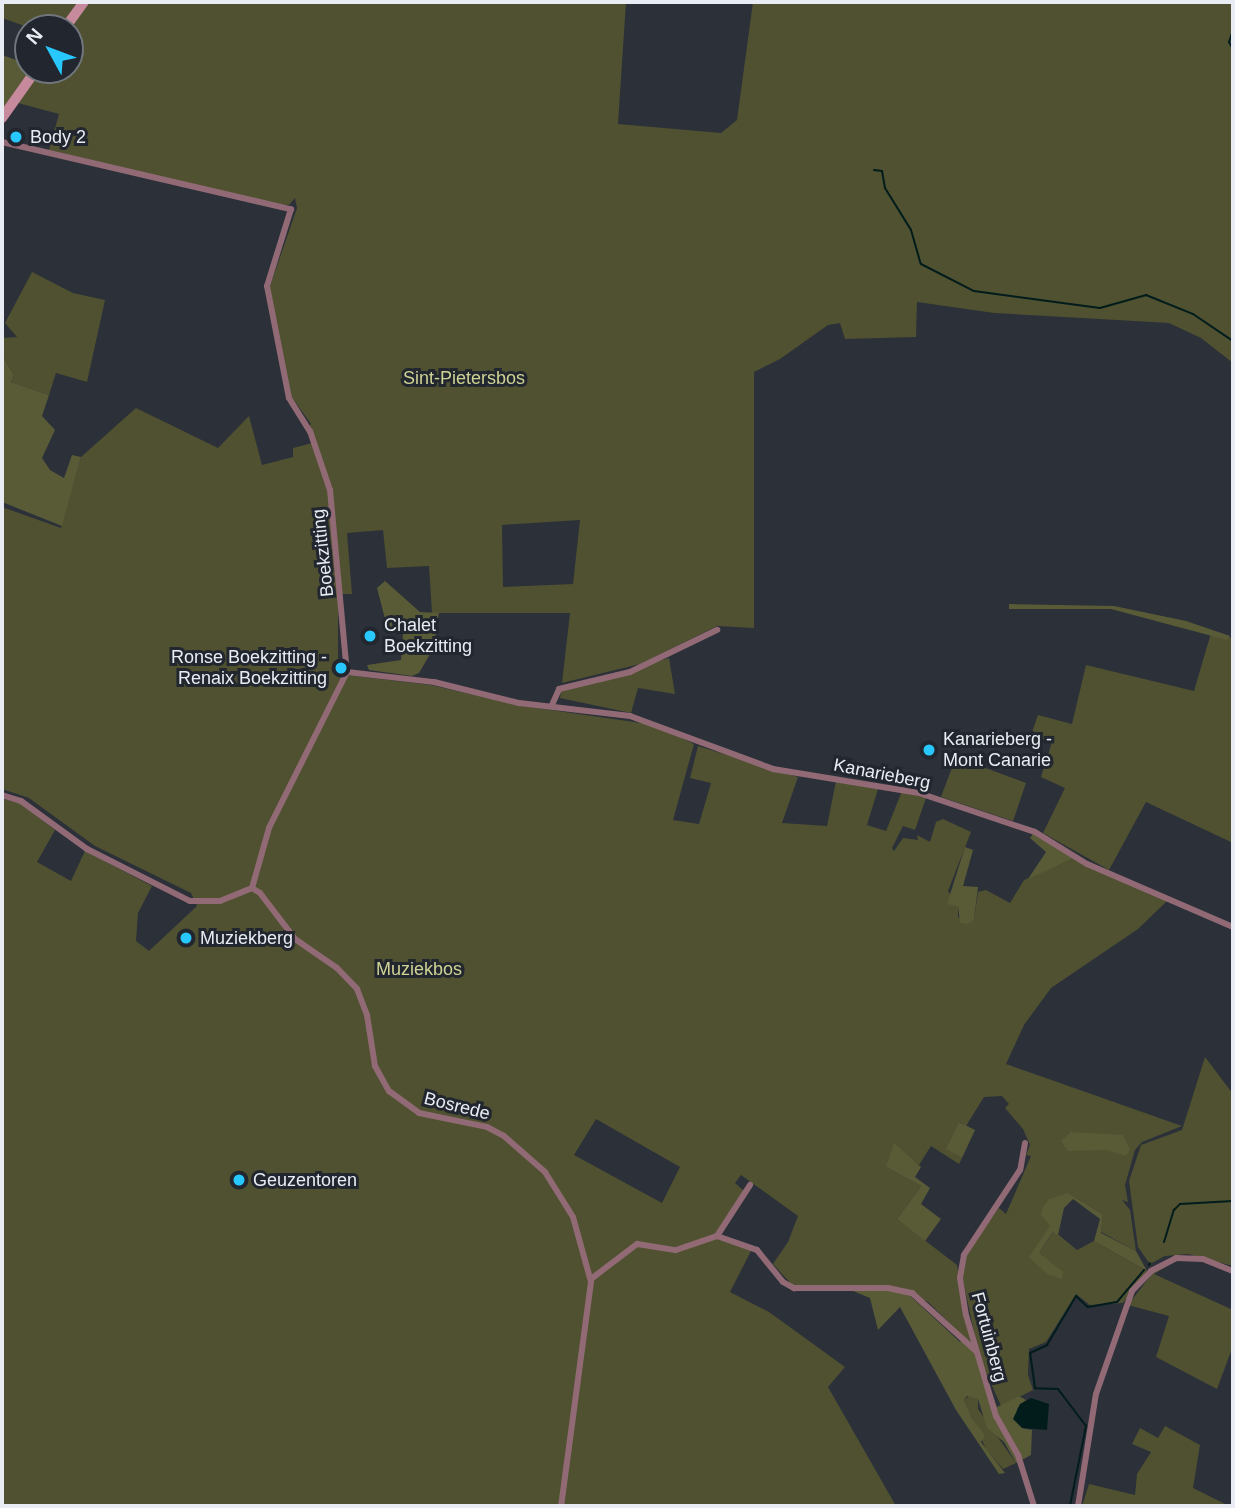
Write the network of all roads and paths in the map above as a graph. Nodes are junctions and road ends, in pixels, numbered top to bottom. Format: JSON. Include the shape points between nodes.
{"nodes":[{"id":1,"x":26,"y":84,"type":"edge"},
{"id":2,"x":2,"y":118,"type":"edge"},
{"id":3,"x":2,"y":142,"type":"edge"},
{"id":4,"x":717,"y":630,"type":"dead end"},
{"id":5,"x":347,"y":672,"type":"junction"},
{"id":6,"x":552,"y":705,"type":"junction"},
{"id":7,"x":2,"y":795,"type":"edge"},
{"id":8,"x":252,"y":888,"type":"junction"},
{"id":9,"x":1233,"y":927,"type":"edge"},
{"id":10,"x":1025,"y":1143,"type":"dead end"},
{"id":11,"x":750,"y":1185,"type":"dead end"},
{"id":12,"x":717,"y":1236,"type":"junction"},
{"id":13,"x":1233,"y":1271,"type":"edge"},
{"id":14,"x":592,"y":1279,"type":"junction"},
{"id":15,"x":976,"y":1351,"type":"junction"},
{"id":16,"x":561,"y":1506,"type":"edge"},
{"id":17,"x":1034,"y":1506,"type":"edge"},
{"id":18,"x":1078,"y":1506,"type":"edge"}],
"edges":[{"from":1,"to":2,"type":"main road"},
{"from":3,"to":5,"type":"street","name":"Boekzitting","via":[[291,209],[267,286],[289,398],[310,431],[330,490]]},
{"from":4,"to":6,"type":"street","via":[[630,672],[559,689]]},
{"from":5,"to":6,"type":"street","via":[[410,678]]},
{"from":5,"to":8,"type":"street","via":[[272,820]]},
{"from":6,"to":9,"type":"street","name":"Kanarieberg","via":[[647,721],[774,769],[926,796],[1035,832],[1087,864]]},
{"from":7,"to":8,"type":"street","via":[[21,801],[87,849],[190,901],[228,900]]},
{"from":8,"to":14,"type":"street","name":"Bosrede","via":[[295,939],[337,968],[357,989],[367,1015],[375,1066],[397,1099],[430,1117],[493,1129],[545,1172],[573,1217]]},
{"from":10,"to":15,"type":"street","name":"Fortuinberg","via":[[1017,1177],[961,1262],[963,1300]]},
{"from":11,"to":12,"type":"street"},
{"from":12,"to":14,"type":"street","via":[[676,1250],[637,1244]]},
{"from":12,"to":15,"type":"street","via":[[757,1250],[783,1282],[794,1288],[888,1288],[912,1293]]},
{"from":13,"to":18,"type":"street","via":[[1203,1259],[1176,1258],[1151,1271],[1132,1291],[1093,1405]]},
{"from":14,"to":16,"type":"street","name":"Bosrede"},
{"from":15,"to":17,"type":"street","name":"Fortuinberg","via":[[996,1416],[1018,1455]]}]}
